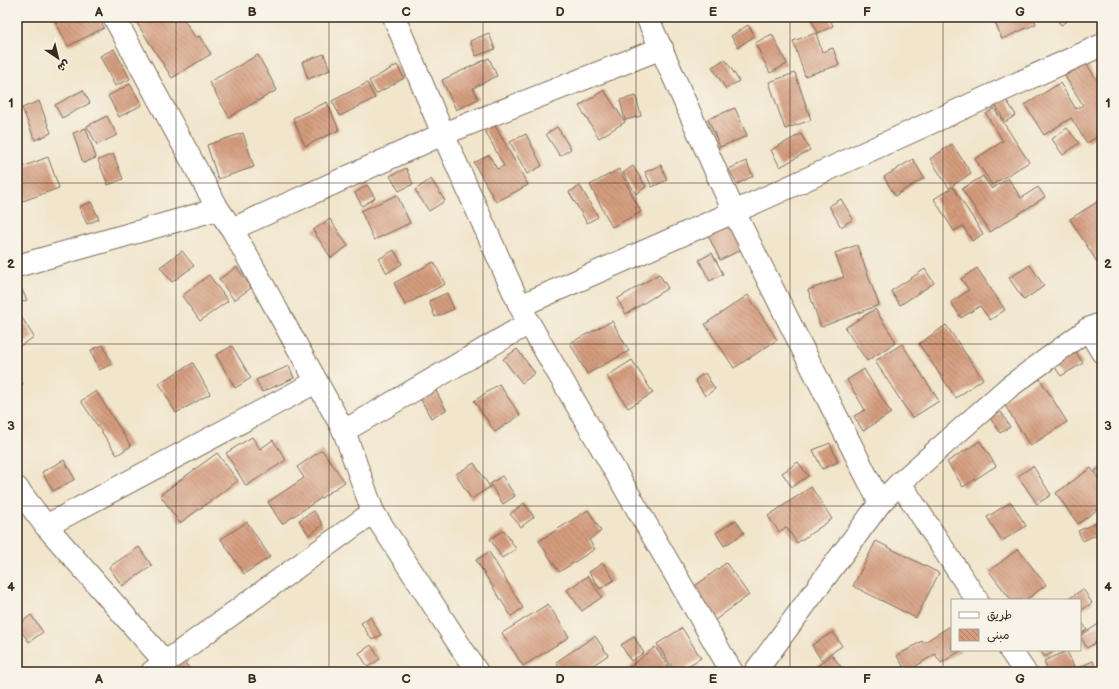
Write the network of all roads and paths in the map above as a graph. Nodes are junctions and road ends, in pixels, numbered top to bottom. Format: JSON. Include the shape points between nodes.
{"nodes":[{"id":1,"x":114,"y":17,"type":"edge"},
{"id":2,"x":394,"y":17,"type":"edge"},
{"id":3,"x":647,"y":17,"type":"edge"},
{"id":4,"x":1102,"y":45,"type":"edge"},
{"id":5,"x":662,"y":48,"type":"junction"},
{"id":6,"x":442,"y":134,"type":"junction"},
{"id":7,"x":218,"y":209,"type":"junction"},
{"id":8,"x":734,"y":212,"type":"junction"},
{"id":9,"x":232,"y":229,"type":"junction"},
{"id":10,"x":17,"y":266,"type":"edge"},
{"id":11,"x":525,"y":314,"type":"junction"},
{"id":12,"x":1095,"y":326,"type":"edge"},
{"id":13,"x":1102,"y":352,"type":"edge"},
{"id":14,"x":316,"y":382,"type":"junction"},
{"id":15,"x":344,"y":431,"type":"junction"},
{"id":16,"x":900,"y":483,"type":"junction"},
{"id":17,"x":17,"y":488,"type":"edge"},
{"id":18,"x":880,"y":502,"type":"junction"},
{"id":19,"x":373,"y":512,"type":"junction"},
{"id":20,"x":46,"y":526,"type":"junction"},
{"id":21,"x":976,"y":599,"type":"edge"},
{"id":22,"x":1011,"y":651,"type":"edge"},
{"id":23,"x":159,"y":667,"type":"edge"},
{"id":24,"x":477,"y":672,"type":"edge"},
{"id":25,"x":732,"y":672,"type":"edge"},
{"id":26,"x":756,"y":672,"type":"edge"},
{"id":27,"x":1025,"y":672,"type":"edge"}],
"edges":[{"from":1,"to":7,"type":"street"},
{"from":2,"to":6,"type":"street"},
{"from":3,"to":5,"type":"street"},
{"from":4,"to":8,"type":"street"},
{"from":5,"to":6,"type":"street"},
{"from":5,"to":8,"type":"street"},
{"from":6,"to":9,"type":"street"},
{"from":6,"to":11,"type":"street"},
{"from":7,"to":9,"type":"street"},
{"from":7,"to":10,"type":"street"},
{"from":8,"to":11,"type":"street"},
{"from":8,"to":18,"type":"street"},
{"from":9,"to":14,"type":"street"},
{"from":11,"to":15,"type":"street"},
{"from":11,"to":25,"type":"street"},
{"from":12,"to":13,"type":"street"},
{"from":12,"to":16,"type":"street","via":[[1009,387]]},
{"from":14,"to":15,"type":"street"},
{"from":14,"to":20,"type":"street"},
{"from":15,"to":19,"type":"street"},
{"from":16,"to":18,"type":"street"},
{"from":16,"to":21,"type":"street"},
{"from":17,"to":20,"type":"street"},
{"from":18,"to":26,"type":"street"},
{"from":19,"to":23,"type":"street"},
{"from":19,"to":24,"type":"street"},
{"from":20,"to":23,"type":"street"},
{"from":22,"to":27,"type":"street"}]}
